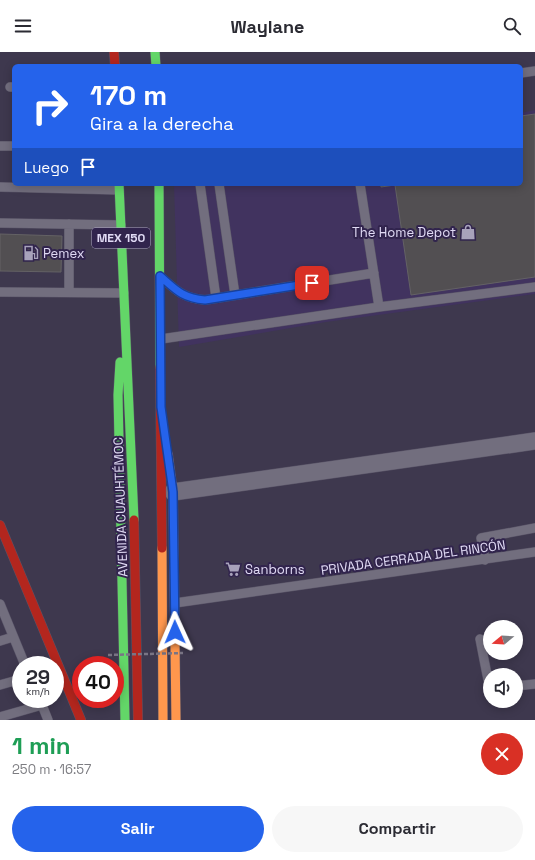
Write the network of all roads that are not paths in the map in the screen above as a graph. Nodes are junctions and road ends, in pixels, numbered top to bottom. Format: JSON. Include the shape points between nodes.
{"nodes":[{"id":1,"x":114,"y":52,"type":"edge"},
{"id":2,"x":155,"y":52,"type":"edge"},
{"id":3,"x":115,"y":64,"type":"edge"},
{"id":4,"x":156,"y":64,"type":"edge"},
{"id":5,"x":535,"y":71,"type":"edge"},
{"id":6,"x":523,"y":73,"type":"edge"},
{"id":7,"x":0,"y":146,"type":"edge"},
{"id":8,"x":12,"y":146,"type":"edge"},
{"id":9,"x":159,"y":186,"type":"edge"},
{"id":10,"x":200,"y":186,"type":"edge"},
{"id":11,"x":218,"y":186,"type":"edge"},
{"id":12,"x":360,"y":186,"type":"edge"},
{"id":13,"x":0,"y":187,"type":"edge"},
{"id":14,"x":119,"y":187,"type":"edge"},
{"id":15,"x":0,"y":223,"type":"edge"},
{"id":16,"x":69,"y":224,"type":"junction"},
{"id":17,"x":121,"y":225,"type":"junction"},
{"id":18,"x":374,"y":274,"type":"junction"},
{"id":19,"x":160,"y":276,"type":"junction"},
{"id":20,"x":535,"y":287,"type":"edge"},
{"id":21,"x":0,"y":292,"type":"edge"},
{"id":22,"x":69,"y":292,"type":"junction"},
{"id":23,"x":124,"y":293,"type":"junction"},
{"id":24,"x":236,"y":295,"type":"junction"},
{"id":25,"x":216,"y":298,"type":"junction"},
{"id":26,"x":379,"y":307,"type":"junction"},
{"id":27,"x":161,"y":339,"type":"junction"},
{"id":28,"x":535,"y":441,"type":"edge"},
{"id":29,"x":167,"y":490,"type":"junction"},
{"id":30,"x":0,"y":525,"type":"edge"},
{"id":31,"x":535,"y":528,"type":"edge"},
{"id":32,"x":535,"y":552,"type":"edge"},
{"id":33,"x":485,"y":560,"type":"junction"},
{"id":34,"x":175,"y":603,"type":"junction"},
{"id":35,"x":0,"y":607,"type":"edge"},
{"id":36,"x":13,"y":637,"type":"junction"},
{"id":37,"x":480,"y":639,"type":"dead end"},
{"id":38,"x":0,"y":642,"type":"edge"},
{"id":39,"x":21,"y":656,"type":"edge"},
{"id":40,"x":486,"y":668,"type":"edge"},
{"id":41,"x":12,"y":682,"type":"edge"},
{"id":42,"x":535,"y":684,"type":"edge"},
{"id":43,"x":0,"y":685,"type":"edge"},
{"id":44,"x":523,"y":685,"type":"edge"},
{"id":45,"x":25,"y":708,"type":"edge"},
{"id":46,"x":43,"y":708,"type":"edge"},
{"id":47,"x":0,"y":717,"type":"edge"},
{"id":48,"x":48,"y":720,"type":"edge"},
{"id":49,"x":81,"y":720,"type":"edge"},
{"id":50,"x":125,"y":720,"type":"edge"},
{"id":51,"x":138,"y":720,"type":"edge"},
{"id":52,"x":163,"y":720,"type":"edge"},
{"id":53,"x":176,"y":720,"type":"edge"}],
"edges":[{"from":1,"to":3,"type":"main road"},
{"from":2,"to":4,"type":"main road"},
{"from":5,"to":6,"type":"lane"},
{"from":7,"to":8,"type":"lane"},
{"from":9,"to":19,"type":"main road","number":"MEX 150"},
{"from":10,"to":25,"type":"lane"},
{"from":11,"to":24,"type":"lane"},
{"from":12,"to":18,"type":"lane"},
{"from":13,"to":14,"type":"lane"},
{"from":14,"to":17,"type":"main road","name":"AVENIDA CUAUHTÉMOC","number":"MEX 150"},
{"from":15,"to":16,"type":"lane"},
{"from":16,"to":17,"type":"lane"},
{"from":16,"to":22,"type":"lane"},
{"from":17,"to":23,"type":"main road","name":"AVENIDA CUAUHTÉMOC","number":"MEX 150"},
{"from":18,"to":24,"type":"lane"},
{"from":18,"to":26,"type":"lane"},
{"from":19,"to":25,"type":"lane","via":[[179,293],[205,300]]},
{"from":19,"to":27,"type":"main road","number":"MEX 150"},
{"from":20,"to":26,"type":"lane"},
{"from":21,"to":22,"type":"lane"},
{"from":22,"to":23,"type":"lane"},
{"from":23,"to":50,"type":"main road","name":"AVENIDA CUAUHTÉMOC","via":[[118,395]]},
{"from":23,"to":51,"type":"main road","name":"AVENIDA CUAUHTÉMOC","number":"MEX 150","via":[[133,478]]},
{"from":24,"to":25,"type":"lane"},
{"from":26,"to":27,"type":"lane"},
{"from":27,"to":29,"type":"main road","number":"MEX 150","via":[[161,407]]},
{"from":28,"to":29,"type":"street"},
{"from":29,"to":34,"type":"main road"},
{"from":29,"to":52,"type":"main road","number":"MEX 150"},
{"from":30,"to":49,"type":"main road","via":[[9,556]]},
{"from":31,"to":33,"type":"lane","via":[[480,538]]},
{"from":32,"to":33,"type":"lane","name":"PRIVADA CERRADA DEL RINCÓN"},
{"from":33,"to":34,"type":"lane","name":"PRIVADA CERRADA DEL RINCÓN"},
{"from":34,"to":53,"type":"main road"},
{"from":35,"to":36,"type":"lane"},
{"from":36,"to":38,"type":"lane"},
{"from":36,"to":39,"type":"lane"},
{"from":37,"to":40,"type":"lane"},
{"from":41,"to":43,"type":"lane"},
{"from":42,"to":44,"type":"lane"},
{"from":45,"to":47,"type":"lane"},
{"from":46,"to":48,"type":"lane"}]}
